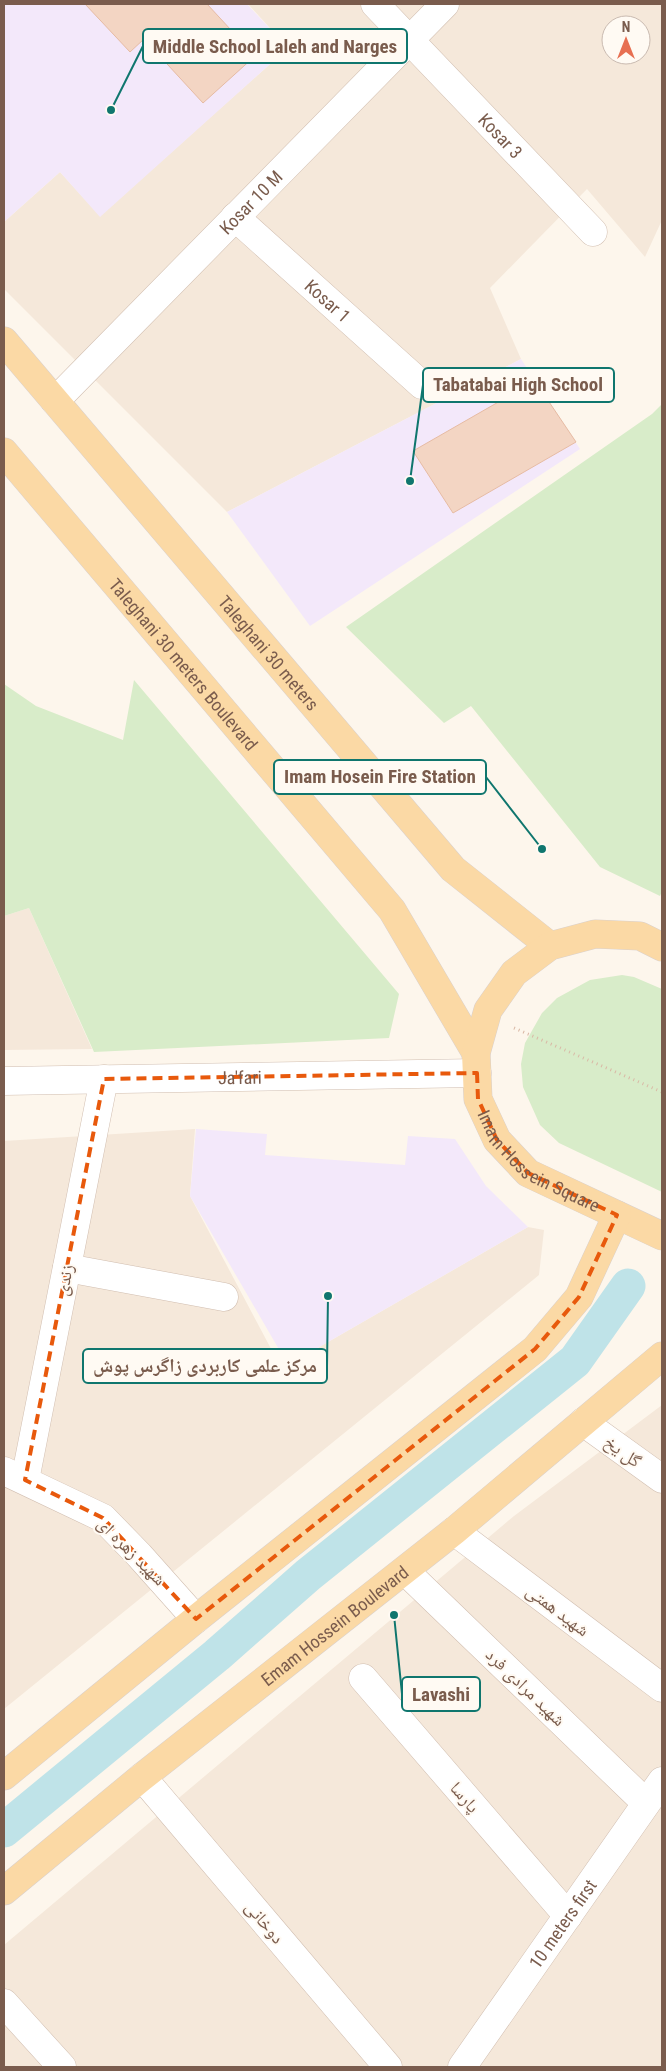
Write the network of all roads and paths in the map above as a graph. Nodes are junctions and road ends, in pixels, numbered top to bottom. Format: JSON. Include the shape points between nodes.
{"nodes":[{"id":1,"x":375,"y":4,"type":"edge"},
{"id":2,"x":445,"y":4,"type":"edge"},
{"id":3,"x":410,"y":40,"type":"junction"},
{"id":4,"x":235,"y":217,"type":"junction"},
{"id":5,"x":593,"y":232,"type":"dead end"},
{"id":6,"x":4,"y":341,"type":"edge"},
{"id":7,"x":422,"y":384,"type":"dead end"},
{"id":8,"x":54,"y":401,"type":"junction"},
{"id":9,"x":4,"y":452,"type":"edge"},
{"id":10,"x":550,"y":946,"type":"junction"},
{"id":11,"x":662,"y":947,"type":"edge"},
{"id":12,"x":486,"y":1016,"type":"junction"},
{"id":13,"x":476,"y":1063,"type":"junction"},
{"id":14,"x":104,"y":1079,"type":"junction"},
{"id":15,"x":4,"y":1081,"type":"edge"},
{"id":16,"x":662,"y":1092,"type":"edge"},
{"id":17,"x":616,"y":1215,"type":"junction"},
{"id":18,"x":662,"y":1236,"type":"edge"},
{"id":19,"x":67,"y":1268,"type":"junction"},
{"id":20,"x":224,"y":1298,"type":"dead end"},
{"id":21,"x":662,"y":1356,"type":"edge"},
{"id":22,"x":584,"y":1422,"type":"junction"},
{"id":23,"x":14,"y":1476,"type":"edge"},
{"id":24,"x":662,"y":1480,"type":"edge"},
{"id":25,"x":454,"y":1532,"type":"junction"},
{"id":26,"x":405,"y":1571,"type":"junction"},
{"id":27,"x":196,"y":1619,"type":"junction"},
{"id":28,"x":363,"y":1678,"type":"dead end"},
{"id":29,"x":662,"y":1688,"type":"edge"},
{"id":30,"x":4,"y":1776,"type":"edge"},
{"id":31,"x":142,"y":1777,"type":"junction"},
{"id":32,"x":657,"y":1790,"type":"edge"},
{"id":33,"x":4,"y":1891,"type":"edge"},
{"id":34,"x":568,"y":1916,"type":"junction"},
{"id":35,"x":4,"y":2003,"type":"edge"},
{"id":36,"x":62,"y":2067,"type":"edge"},
{"id":37,"x":388,"y":2067,"type":"edge"},
{"id":38,"x":462,"y":2067,"type":"edge"}],
"edges":[{"from":1,"to":3,"type":"street","name":"Kosar 3"},
{"from":2,"to":3,"type":"street","name":"Kosar 10 M"},
{"from":3,"to":4,"type":"street","name":"Kosar 10 M"},
{"from":3,"to":5,"type":"street","name":"Kosar 3"},
{"from":4,"to":7,"type":"street","name":"Kosar 1"},
{"from":4,"to":8,"type":"street","name":"Kosar 10 M"},
{"from":6,"to":8,"type":"main road","name":"Taleghani 30 meters"},
{"from":8,"to":10,"type":"main road","name":"Taleghani 30 meters","via":[[453,869]]},
{"from":9,"to":13,"type":"main road","name":"Taleghani 30 meters Boulevard","via":[[392,910]]},
{"from":10,"to":11,"type":"main road","name":"Imam Hossein Square","via":[[594,934],[640,936]]},
{"from":10,"to":12,"type":"main road","name":"Imam Hossein Square","via":[[514,973]]},
{"from":12,"to":13,"type":"main road","name":"Imam Hossein Square"},
{"from":12,"to":16,"type":"path"},
{"from":13,"to":14,"type":"street","name":"Ja'fari"},
{"from":13,"to":17,"type":"main road","name":"Imam Hossein Square","via":[[478,1099],[497,1140],[528,1173]]},
{"from":14,"to":15,"type":"street","name":"Ja'fari"},
{"from":14,"to":19,"type":"street","name":"زندی"},
{"from":17,"to":18,"type":"main road","name":"Imam Hossein Square"},
{"from":17,"to":27,"type":"main road","via":[[579,1297],[535,1349]]},
{"from":19,"to":20,"type":"street"},
{"from":19,"to":23,"type":"street","name":"زندی"},
{"from":21,"to":22,"type":"main road","name":"Emam Hossein Boulevard"},
{"from":22,"to":24,"type":"street","name":"گل یخ"},
{"from":22,"to":25,"type":"main road","name":"Emam Hossein Boulevard"},
{"from":23,"to":27,"type":"street","name":"شهید زهره ای","via":[[103,1518]]},
{"from":25,"to":26,"type":"main road","name":"Emam Hossein Boulevard"},
{"from":25,"to":29,"type":"street","name":"شهید همتی"},
{"from":26,"to":31,"type":"main road","name":"Emam Hossein Boulevard"},
{"from":26,"to":32,"type":"street","name":"شهید مرادی فرد"},
{"from":27,"to":30,"type":"main road"},
{"from":28,"to":34,"type":"street","name":"پارسا"},
{"from":31,"to":33,"type":"main road","name":"Emam Hossein Boulevard"},
{"from":31,"to":37,"type":"street","name":"دوخانی"},
{"from":32,"to":34,"type":"street","name":"10 meters first"},
{"from":34,"to":38,"type":"street","name":"10 meters first"},
{"from":35,"to":36,"type":"street"}]}
